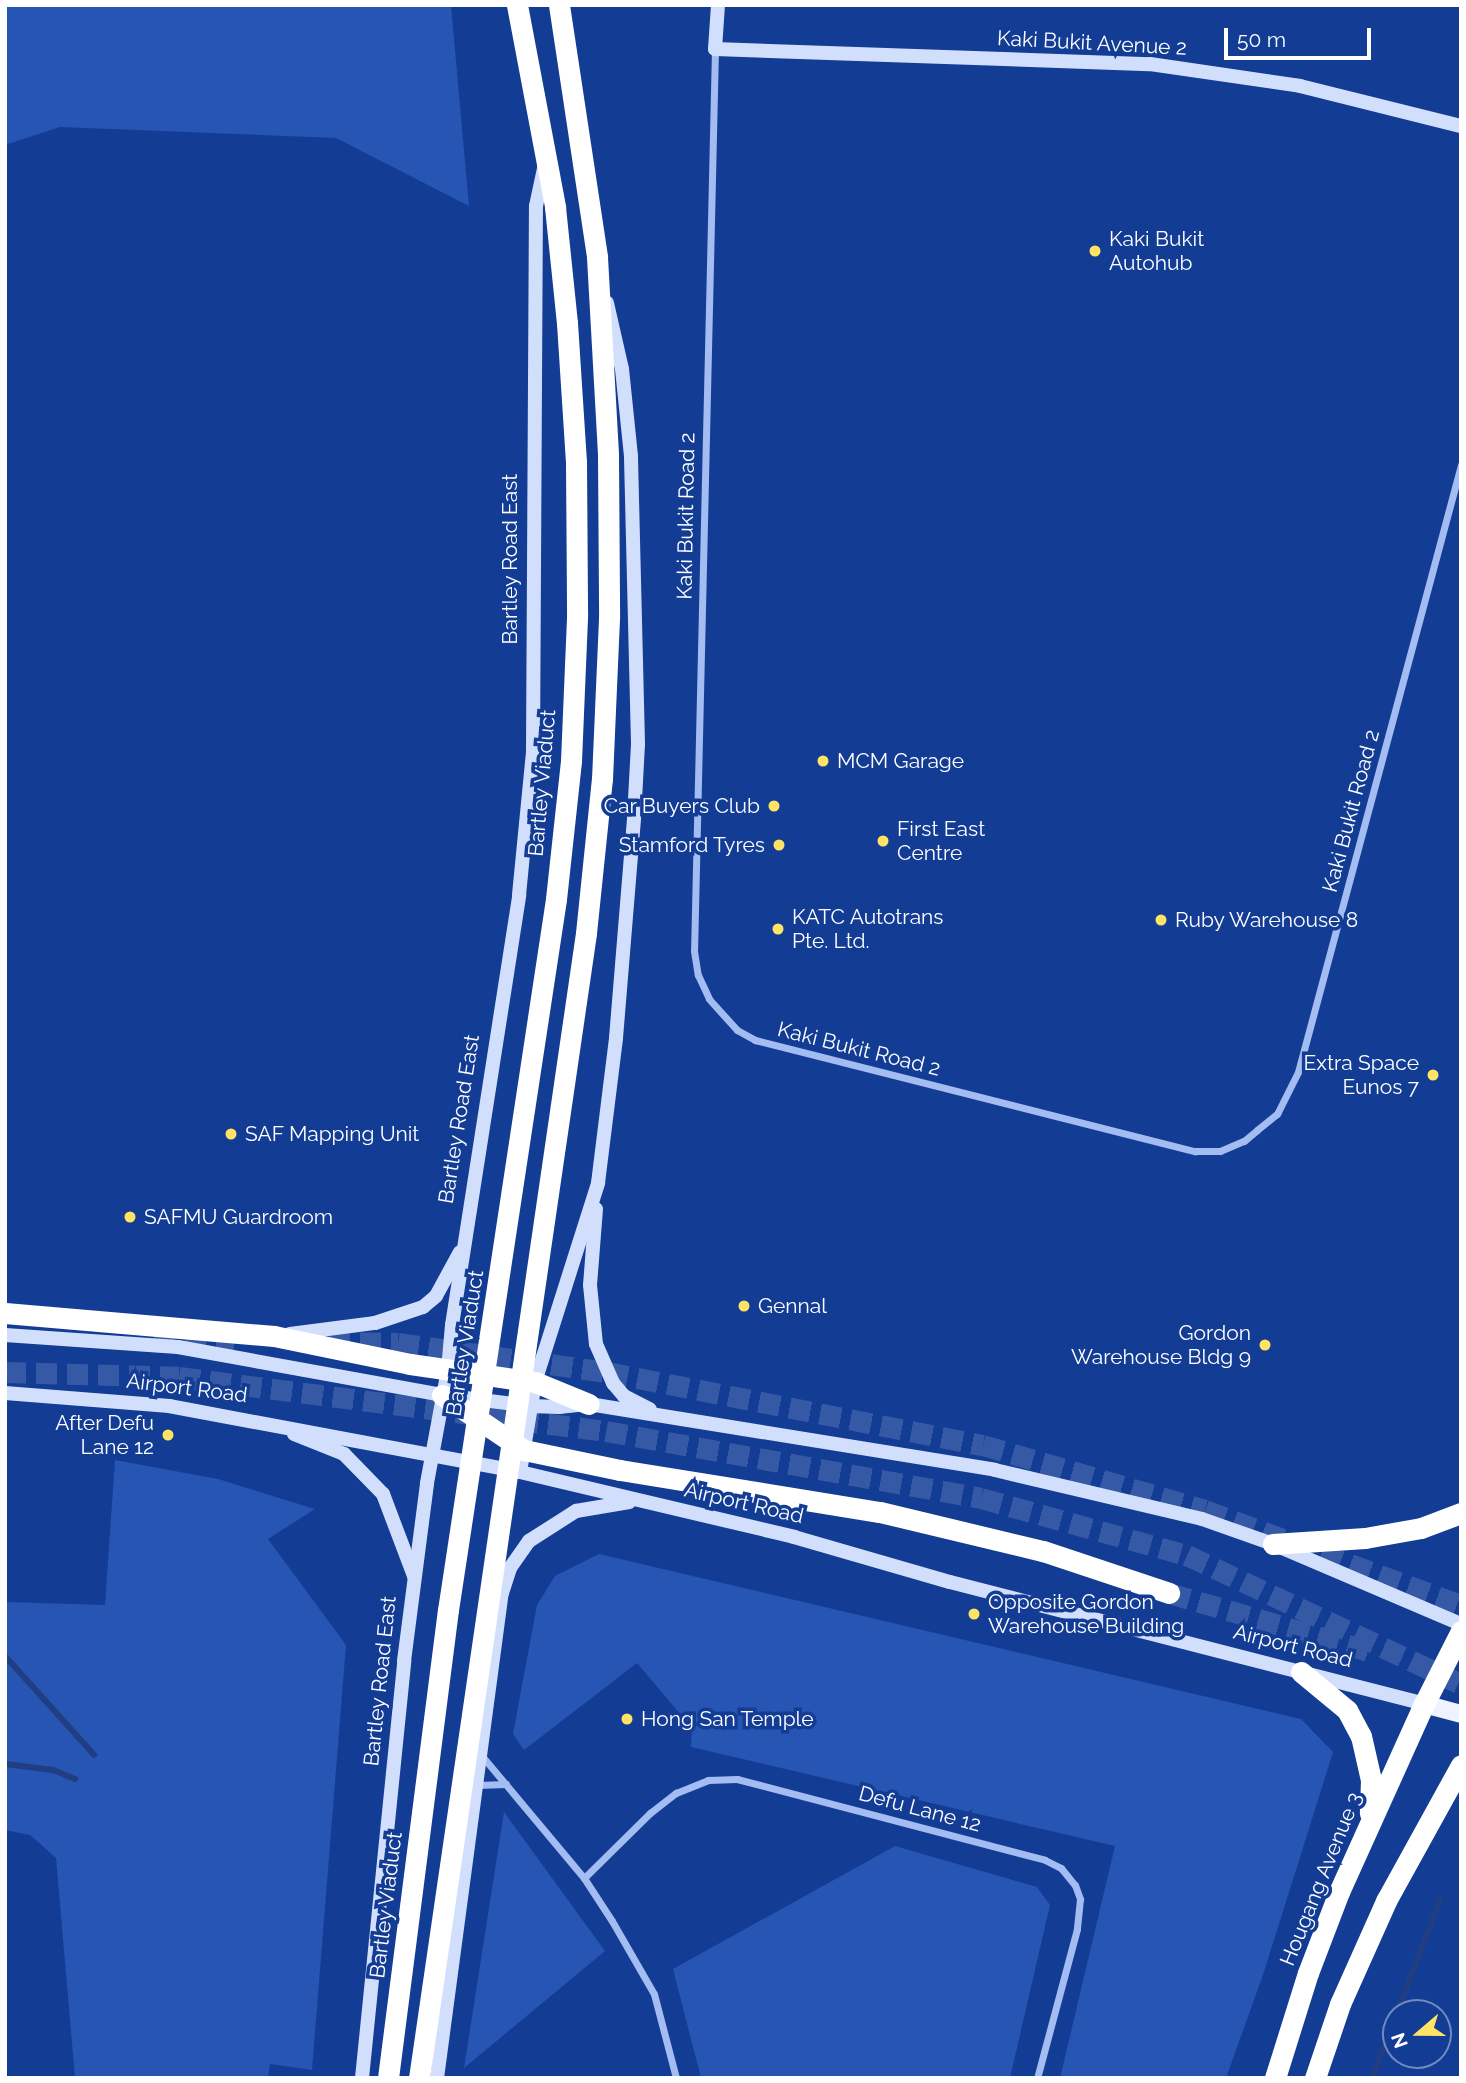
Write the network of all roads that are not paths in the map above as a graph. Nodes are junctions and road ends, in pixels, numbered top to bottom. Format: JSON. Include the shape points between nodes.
{"nodes":[{"id":1,"x":517,"y":5,"type":"edge"},
{"id":2,"x":559,"y":5,"type":"edge"},
{"id":3,"x":718,"y":5,"type":"edge"},
{"id":4,"x":715,"y":49,"type":"junction"},
{"id":5,"x":1461,"y":127,"type":"edge"},
{"id":6,"x":545,"y":163,"type":"junction"},
{"id":7,"x":597,"y":257,"type":"junction"},
{"id":8,"x":1461,"y":465,"type":"edge"},
{"id":9,"x":577,"y":615,"type":"joint"},
{"id":10,"x":598,"y":1183,"type":"junction"},
{"id":11,"x":465,"y":1243,"type":"junction"},
{"id":12,"x":5,"y":1313,"type":"edge"},
{"id":13,"x":5,"y":1335,"type":"edge"},
{"id":14,"x":274,"y":1336,"type":"junction"},
{"id":15,"x":448,"y":1370,"type":"junction"},
{"id":16,"x":535,"y":1382,"type":"junction"},
{"id":17,"x":5,"y":1394,"type":"edge"},
{"id":18,"x":442,"y":1395,"type":"junction"},
{"id":19,"x":589,"y":1404,"type":"junction"},
{"id":20,"x":530,"y":1406,"type":"junction"},
{"id":21,"x":659,"y":1414,"type":"junction"},
{"id":22,"x":264,"y":1422,"type":"junction"},
{"id":23,"x":524,"y":1450,"type":"junction"},
{"id":24,"x":432,"y":1454,"type":"junction"},
{"id":25,"x":520,"y":1472,"type":"junction"},
{"id":26,"x":634,"y":1502,"type":"junction"},
{"id":27,"x":1461,"y":1513,"type":"edge"},
{"id":28,"x":1273,"y":1545,"type":"junction"},
{"id":29,"x":415,"y":1580,"type":"junction"},
{"id":30,"x":1169,"y":1593,"type":"tunnel mouth"},
{"id":31,"x":1461,"y":1624,"type":"edge"},
{"id":32,"x":1461,"y":1631,"type":"edge"},
{"id":33,"x":1301,"y":1672,"type":"junction"},
{"id":34,"x":1424,"y":1704,"type":"junction"},
{"id":35,"x":1461,"y":1714,"type":"edge"},
{"id":36,"x":481,"y":1755,"type":"junction"},
{"id":37,"x":1461,"y":1765,"type":"edge"},
{"id":38,"x":506,"y":1784,"type":"junction"},
{"id":39,"x":477,"y":1785,"type":"junction"},
{"id":40,"x":1461,"y":1796,"type":"edge"},
{"id":41,"x":1436,"y":1814,"type":"junction"},
{"id":42,"x":1370,"y":1823,"type":"junction"},
{"id":43,"x":584,"y":1878,"type":"junction"},
{"id":44,"x":362,"y":2078,"type":"edge"},
{"id":45,"x":388,"y":2078,"type":"edge"},
{"id":46,"x":419,"y":2078,"type":"edge"},
{"id":47,"x":437,"y":2078,"type":"edge"},
{"id":48,"x":676,"y":2078,"type":"edge"},
{"id":49,"x":1037,"y":2078,"type":"edge"},
{"id":50,"x":1275,"y":2078,"type":"edge"},
{"id":51,"x":1315,"y":2078,"type":"edge"}],
"edges":[{"from":1,"to":6,"type":"highway","name":"Bartley Road East"},
{"from":2,"to":7,"type":"highway"},
{"from":3,"to":4,"type":"main road"},
{"from":4,"to":5,"type":"main road","name":"Kaki Bukit Avenue 2","via":[[1150,64],[1265,79]]},
{"from":4,"to":8,"type":"street","name":"Kaki Bukit Road 2","via":[[694,951],[709,999],[746,1035],[1195,1151],[1220,1151],[1244,1141],[1277,1114],[1297,1072]]},
{"from":6,"to":9,"type":"highway","name":"Bartley Road East","via":[[555,207],[567,323],[576,461]]},
{"from":6,"to":11,"type":"main road","name":"Bartley Road East","via":[[537,205],[533,752],[519,895]]},
{"from":7,"to":10,"type":"main road","via":[[622,369],[631,456],[638,744],[616,1038]]},
{"from":7,"to":46,"type":"highway","bridge":true,"via":[[608,455],[609,617],[602,779],[580,984]]},
{"from":9,"to":45,"type":"highway","name":"Bartley Viaduct","bridge":true,"via":[[571,761],[556,899],[448,1610]]},
{"from":10,"to":16,"type":"main road"},
{"from":10,"to":21,"type":"main road","via":[[590,1285],[596,1344],[613,1383],[624,1396]]},
{"from":11,"to":14,"type":"main road","via":[[436,1296],[423,1307],[375,1323]]},
{"from":11,"to":15,"type":"main road","name":"Bartley Road East"},
{"from":12,"to":14,"type":"highway"},
{"from":13,"to":18,"type":"main road","name":"Airport Road","via":[[178,1347]]},
{"from":14,"to":15,"type":"highway"},
{"from":15,"to":16,"type":"highway"},
{"from":15,"to":18,"type":"main road","name":"Bartley Road East"},
{"from":16,"to":19,"type":"highway"},
{"from":16,"to":20,"type":"main road"},
{"from":17,"to":22,"type":"main road","name":"Airport Road","via":[[169,1406]]},
{"from":18,"to":20,"type":"main road","name":"Airport Road"},
{"from":18,"to":23,"type":"highway"},
{"from":18,"to":24,"type":"main road","name":"Bartley Road East"},
{"from":19,"to":20,"type":"main road","name":"Airport Road"},
{"from":19,"to":21,"type":"main road","name":"Airport Road"},
{"from":20,"to":23,"type":"main road"},
{"from":21,"to":28,"type":"main road","name":"Airport Road","via":[[995,1470],[1202,1519]]},
{"from":22,"to":24,"type":"main road","name":"Airport Road"},
{"from":22,"to":29,"type":"main road","via":[[344,1454],[383,1494]]},
{"from":23,"to":25,"type":"main road"},
{"from":23,"to":30,"type":"highway","via":[[880,1512],[1043,1551]]},
{"from":24,"to":25,"type":"main road","name":"Airport Road"},
{"from":24,"to":29,"type":"main road","name":"Bartley Road East"},
{"from":25,"to":26,"type":"main road","name":"Airport Road"},
{"from":26,"to":33,"type":"main road","name":"Airport Road","via":[[794,1536],[950,1582]]},
{"from":26,"to":36,"type":"main road","via":[[576,1511],[529,1541],[515,1559],[502,1593]]},
{"from":27,"to":28,"type":"highway","via":[[1421,1528],[1365,1538]]},
{"from":28,"to":31,"type":"main road","name":"Airport Road"},
{"from":29,"to":44,"type":"main road","name":"Bartley Road East"},
{"from":32,"to":34,"type":"highway","name":"Hougang Avenue 3"},
{"from":33,"to":34,"type":"main road","name":"Airport Road"},
{"from":33,"to":42,"type":"highway","via":[[1347,1710],[1361,1736],[1371,1780]]},
{"from":34,"to":35,"type":"main road","name":"Airport Road"},
{"from":34,"to":42,"type":"highway","name":"Hougang Avenue 3"},
{"from":36,"to":38,"type":"street"},
{"from":36,"to":39,"type":"main road"},
{"from":37,"to":41,"type":"highway"},
{"from":38,"to":39,"type":"street"},
{"from":38,"to":43,"type":"street"},
{"from":39,"to":47,"type":"main road"},
{"from":40,"to":41,"type":"highway"},
{"from":41,"to":51,"type":"highway","via":[[1386,1901],[1340,2004]]},
{"from":42,"to":50,"type":"highway","name":"Hougang Avenue 3","via":[[1308,1973]]},
{"from":43,"to":48,"type":"street","via":[[654,1994]]},
{"from":43,"to":49,"type":"street","name":"Defu Lane 12","via":[[650,1813],[676,1793],[708,1780],[737,1779],[1045,1860],[1061,1868],[1080,1899],[1077,1929]]}]}
